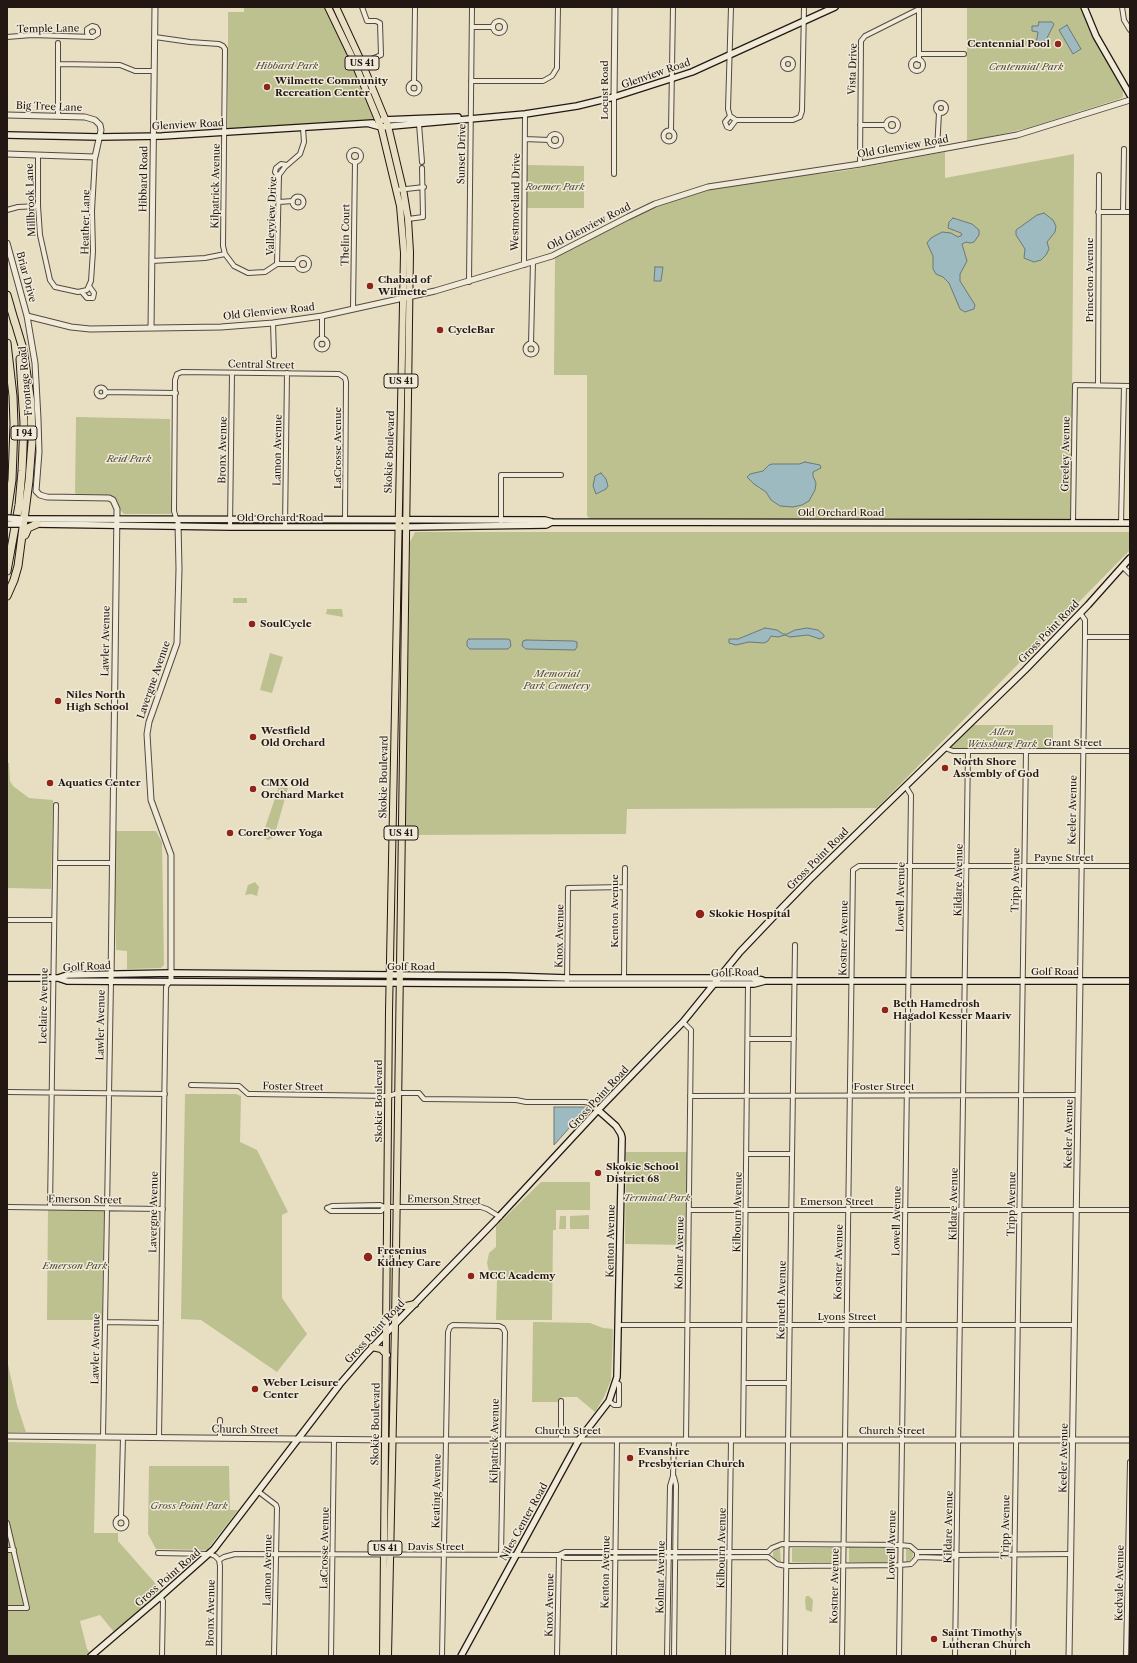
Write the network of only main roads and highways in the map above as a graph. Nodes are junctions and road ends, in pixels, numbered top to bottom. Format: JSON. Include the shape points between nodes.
{"nodes":[{"id":1,"x":328,"y":7,"type":"edge"},
{"id":2,"x":336,"y":7,"type":"edge"},
{"id":3,"x":835,"y":7,"type":"edge"},
{"id":4,"x":1084,"y":7,"type":"edge"},
{"id":5,"x":359,"y":64,"type":"junction"},
{"id":6,"x":1130,"y":95,"type":"edge"},
{"id":7,"x":470,"y":118,"type":"junction"},
{"id":8,"x":387,"y":123,"type":"junction"},
{"id":9,"x":380,"y":124,"type":"junction"},
{"id":10,"x":7,"y":135,"type":"edge"},
{"id":11,"x":400,"y":189,"type":"junction"},
{"id":12,"x":7,"y":295,"type":"edge"},
{"id":13,"x":406,"y":298,"type":"junction"},
{"id":14,"x":14,"y":319,"type":"junction"},
{"id":15,"x":7,"y":343,"type":"edge"},
{"id":16,"x":7,"y":514,"type":"edge"},
{"id":17,"x":7,"y":518,"type":"edge"},
{"id":18,"x":398,"y":519,"type":"junction"},
{"id":19,"x":407,"y":519,"type":"junction"},
{"id":20,"x":22,"y":521,"type":"junction"},
{"id":21,"x":501,"y":523,"type":"junction"},
{"id":22,"x":1130,"y":523,"type":"edge"},
{"id":23,"x":7,"y":524,"type":"edge"},
{"id":24,"x":37,"y":524,"type":"junction"},
{"id":25,"x":398,"y":527,"type":"junction"},
{"id":26,"x":406,"y":527,"type":"junction"},
{"id":27,"x":1130,"y":558,"type":"edge"},
{"id":28,"x":18,"y":566,"type":"junction"},
{"id":29,"x":7,"y":571,"type":"edge"},
{"id":30,"x":7,"y":596,"type":"edge"},
{"id":31,"x":390,"y":976,"type":"junction"},
{"id":32,"x":400,"y":976,"type":"junction"},
{"id":33,"x":7,"y":978,"type":"edge"},
{"id":34,"x":111,"y":978,"type":"junction"},
{"id":35,"x":718,"y":978,"type":"junction"},
{"id":36,"x":567,"y":981,"type":"junction"},
{"id":37,"x":765,"y":981,"type":"junction"},
{"id":38,"x":1130,"y":981,"type":"edge"},
{"id":39,"x":390,"y":983,"type":"junction"},
{"id":40,"x":400,"y":983,"type":"junction"},
{"id":41,"x":714,"y":983,"type":"junction"},
{"id":42,"x":598,"y":1110,"type":"junction"},
{"id":43,"x":396,"y":1298,"type":"junction"},
{"id":44,"x":415,"y":1304,"type":"junction"},
{"id":45,"x":395,"y":1323,"type":"junction"},
{"id":46,"x":387,"y":1332,"type":"junction"},
{"id":47,"x":372,"y":1347,"type":"junction"},
{"id":48,"x":387,"y":1355,"type":"junction"},
{"id":49,"x":609,"y":1401,"type":"joint"},
{"id":50,"x":389,"y":1440,"type":"junction"},
{"id":51,"x":387,"y":1554,"type":"junction"},
{"id":52,"x":91,"y":1656,"type":"edge"},
{"id":53,"x":383,"y":1656,"type":"edge"},
{"id":54,"x":388,"y":1656,"type":"edge"},
{"id":55,"x":461,"y":1656,"type":"edge"}],
"edges":[{"from":1,"to":5,"type":"main road","name":"Skokie Boulevard","number":"US 41"},
{"from":2,"to":5,"type":"main road","name":"Skokie Boulevard","number":"US 41"},
{"from":3,"to":7,"type":"main road","name":"Glenview Road","via":[[672,79],[614,97],[525,114]]},
{"from":4,"to":6,"type":"main road","via":[[1096,36]]},
{"from":5,"to":8,"type":"main road","name":"Skokie Boulevard","number":"US 41"},
{"from":5,"to":9,"type":"main road","name":"Skokie Boulevard","number":"US 41"},
{"from":7,"to":8,"type":"main road","name":"Glenview Road"},
{"from":7,"to":8,"type":"main road","name":"Glenview Road","via":[[419,124]]},
{"from":8,"to":9,"type":"main road","name":"Glenview Road"},
{"from":8,"to":11,"type":"main road","name":"Skokie Boulevard","number":"US 41"},
{"from":9,"to":10,"type":"main road","name":"Glenview Road","via":[[154,136]]},
{"from":9,"to":11,"type":"main road","name":"Skokie Boulevard","number":"US 41"},
{"from":11,"to":13,"type":"main road","name":"Skokie Boulevard","number":"US 41"},
{"from":11,"to":13,"type":"main road","name":"Skokie Boulevard","number":"US 41","via":[[408,219],[410,252]]},
{"from":12,"to":14,"type":"highway","number":"I 94"},
{"from":13,"to":18,"type":"main road","name":"Skokie Boulevard","number":"US 41"},
{"from":13,"to":19,"type":"main road","name":"Skokie Boulevard","number":"US 41"},
{"from":14,"to":20,"type":"highway","via":[[23,349],[31,403],[32,442]]},
{"from":14,"to":29,"type":"highway","number":"I 94","via":[[22,376],[24,446],[19,505]]},
{"from":15,"to":16,"type":"highway","number":"I 94","via":[[14,424],[12,480]]},
{"from":17,"to":20,"type":"main road","name":"Old Orchard Road","bridge":true},
{"from":18,"to":19,"type":"main road","name":"Old Orchard Road"},
{"from":18,"to":20,"type":"main road","name":"Old Orchard Road","via":[[117,518]]},
{"from":18,"to":25,"type":"main road","name":"Skokie Boulevard","number":"US 41"},
{"from":19,"to":21,"type":"main road","name":"Old Orchard Road"},
{"from":19,"to":26,"type":"main road","name":"Skokie Boulevard","number":"US 41"},
{"from":20,"to":23,"type":"main road","name":"Old Orchard Road","bridge":true},
{"from":20,"to":24,"type":"main road","name":"Old Orchard Road"},
{"from":20,"to":28,"type":"highway"},
{"from":21,"to":22,"type":"main road","name":"Old Orchard Road","via":[[545,520]]},
{"from":21,"to":26,"type":"main road","name":"Old Orchard Road"},
{"from":24,"to":25,"type":"main road","name":"Old Orchard Road"},
{"from":24,"to":28,"type":"highway","via":[[26,531]]},
{"from":25,"to":26,"type":"main road","name":"Old Orchard Road"},
{"from":25,"to":31,"type":"main road","name":"Skokie Boulevard","number":"US 41"},
{"from":26,"to":32,"type":"main road","name":"Skokie Boulevard","number":"US 41"},
{"from":27,"to":35,"type":"main road","name":"Gross Point Road","via":[[1080,613],[946,748],[805,884]]},
{"from":28,"to":30,"type":"highway"},
{"from":31,"to":32,"type":"main road","name":"Golf Road"},
{"from":31,"to":34,"type":"main road","name":"Golf Road","via":[[171,973]]},
{"from":31,"to":39,"type":"main road","name":"Skokie Boulevard","number":"US 41"},
{"from":32,"to":36,"type":"main road","name":"Golf Road"},
{"from":32,"to":40,"type":"main road","name":"Skokie Boulevard","number":"US 41"},
{"from":33,"to":34,"type":"main road","name":"Golf Road","via":[[55,978],[68,981]]},
{"from":34,"to":39,"type":"main road","name":"Golf Road"},
{"from":35,"to":36,"type":"main road","name":"Golf Road"},
{"from":35,"to":37,"type":"main road","name":"Golf Road","via":[[752,978]]},
{"from":35,"to":41,"type":"main road","name":"Gross Point Road"},
{"from":36,"to":40,"type":"main road","name":"Golf Road"},
{"from":36,"to":41,"type":"main road","name":"Golf Road"},
{"from":37,"to":38,"type":"main road","name":"Golf Road"},
{"from":37,"to":41,"type":"main road","name":"Golf Road","via":[[748,984]]},
{"from":39,"to":40,"type":"main road","name":"Golf Road"},
{"from":39,"to":46,"type":"main road","name":"Skokie Boulevard","number":"US 41","via":[[386,1208]]},
{"from":40,"to":43,"type":"main road","name":"Skokie Boulevard","number":"US 41"},
{"from":41,"to":42,"type":"main road","name":"Gross Point Road","via":[[683,1022]]},
{"from":42,"to":44,"type":"main road","name":"Gross Point Road","via":[[500,1217]]},
{"from":42,"to":49,"type":"main road","name":"Kenton Avenue","via":[[616,1126],[622,1138],[618,1368]]},
{"from":43,"to":44,"type":"main road","via":[[402,1306]]},
{"from":43,"to":45,"type":"main road","name":"Skokie Boulevard","number":"US 41"},
{"from":44,"to":45,"type":"main road","name":"Gross Point Road"},
{"from":45,"to":46,"type":"main road","name":"Gross Point Road"},
{"from":45,"to":50,"type":"main road","name":"Skokie Boulevard","number":"US 41"},
{"from":46,"to":47,"type":"main road","name":"Gross Point Road"},
{"from":46,"to":48,"type":"main road","name":"Skokie Boulevard","number":"US 41"},
{"from":47,"to":48,"type":"main road","via":[[381,1349]]},
{"from":47,"to":52,"type":"main road","name":"Gross Point Road","via":[[340,1384],[210,1554]]},
{"from":48,"to":50,"type":"main road","name":"Skokie Boulevard","number":"US 41"},
{"from":49,"to":55,"type":"main road","name":"Niles Center Road","via":[[579,1440]]},
{"from":50,"to":51,"type":"main road","name":"Skokie Boulevard","number":"US 41"},
{"from":51,"to":53,"type":"main road","name":"Skokie Boulevard","number":"US 41"},
{"from":51,"to":54,"type":"main road","name":"Skokie Boulevard","number":"US 41"}]}
